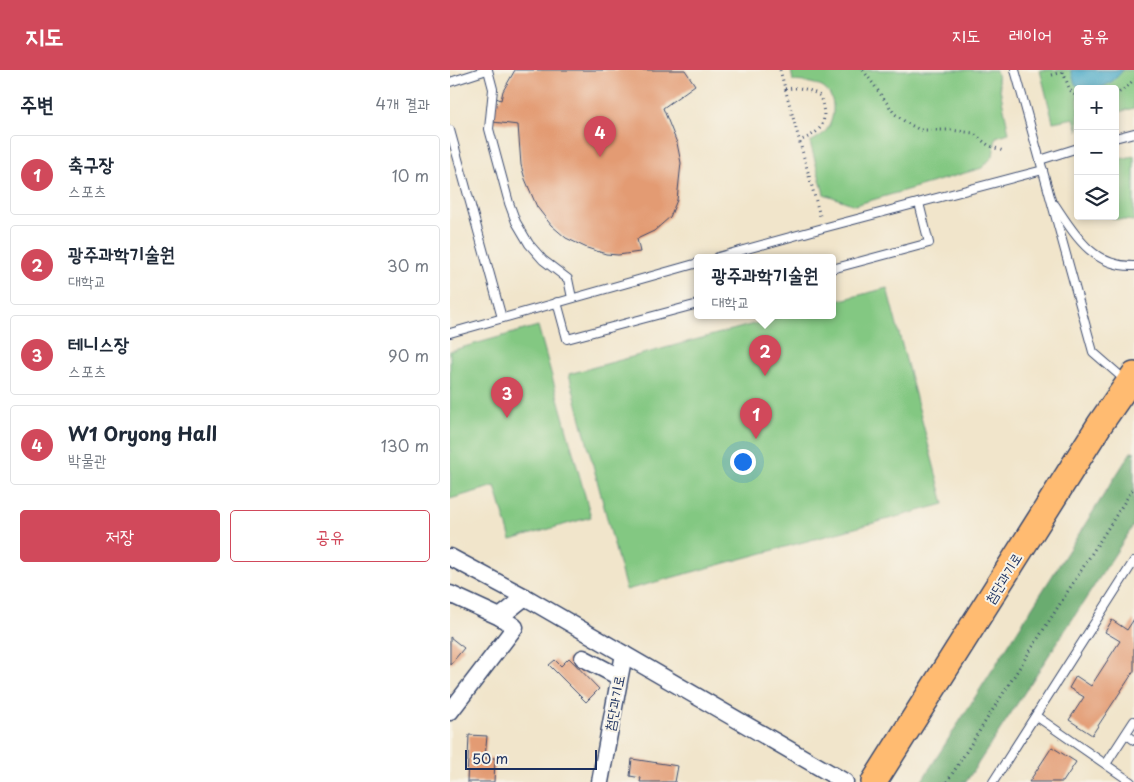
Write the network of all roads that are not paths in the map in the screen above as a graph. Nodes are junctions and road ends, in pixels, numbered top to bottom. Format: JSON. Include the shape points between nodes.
{"nodes":[{"id":1,"x":487,"y":70,"type":"edge"},
{"id":2,"x":1015,"y":70,"type":"edge"},
{"id":3,"x":450,"y":82,"type":"edge"},
{"id":4,"x":450,"y":130,"type":"edge"},
{"id":5,"x":1134,"y":133,"type":"edge"},
{"id":6,"x":1119,"y":137,"type":"edge"},
{"id":7,"x":1074,"y":149,"type":"edge"},
{"id":8,"x":1040,"y":160,"type":"junction"},
{"id":9,"x":1043,"y":170,"type":"junction"},
{"id":10,"x":1051,"y":199,"type":"junction"},
{"id":11,"x":919,"y":203,"type":"junction"},
{"id":12,"x":729,"y":254,"type":"edge"},
{"id":13,"x":694,"y":264,"type":"edge"},
{"id":14,"x":1134,"y":266,"type":"edge"},
{"id":15,"x":836,"y":267,"type":"edge"},
{"id":16,"x":572,"y":298,"type":"junction"},
{"id":17,"x":557,"y":302,"type":"junction"},
{"id":18,"x":694,"y":305,"type":"edge"},
{"id":19,"x":502,"y":318,"type":"junction"},
{"id":20,"x":450,"y":334,"type":"edge"},
{"id":21,"x":1131,"y":379,"type":"edge"},
{"id":22,"x":450,"y":557,"type":"edge"},
{"id":23,"x":1134,"y":561,"type":"edge"},
{"id":24,"x":450,"y":594,"type":"edge"},
{"id":25,"x":525,"y":597,"type":"junction"},
{"id":26,"x":500,"y":617,"type":"junction"},
{"id":27,"x":624,"y":654,"type":"junction"},
{"id":28,"x":583,"y":658,"type":"dead end"},
{"id":29,"x":619,"y":677,"type":"junction"},
{"id":30,"x":450,"y":712,"type":"edge"},
{"id":31,"x":1036,"y":716,"type":"junction"},
{"id":32,"x":1134,"y":721,"type":"edge"},
{"id":33,"x":1126,"y":734,"type":"junction"},
{"id":34,"x":1134,"y":740,"type":"edge"},
{"id":35,"x":1106,"y":764,"type":"junction"},
{"id":36,"x":600,"y":782,"type":"edge"},
{"id":37,"x":845,"y":782,"type":"edge"},
{"id":38,"x":874,"y":782,"type":"edge"},
{"id":39,"x":994,"y":782,"type":"edge"},
{"id":40,"x":1131,"y":782,"type":"edge"}],
"edges":[{"from":1,"to":3,"type":"lane"},
{"from":1,"to":16,"type":"lane","via":[[493,89],[488,129],[516,222],[543,260],[568,279]]},
{"from":2,"to":8,"type":"lane"},
{"from":4,"to":19,"type":"lane"},
{"from":5,"to":6,"type":"lane"},
{"from":7,"to":8,"type":"lane"},
{"from":8,"to":9,"type":"lane"},
{"from":9,"to":10,"type":"lane"},
{"from":9,"to":11,"type":"lane"},
{"from":10,"to":14,"type":"lane","via":[[1077,238],[1090,251],[1113,263]]},
{"from":10,"to":21,"type":"lane","via":[[1093,352]]},
{"from":11,"to":12,"type":"lane"},
{"from":11,"to":15,"type":"lane","via":[[929,243]]},
{"from":13,"to":16,"type":"lane"},
{"from":16,"to":17,"type":"lane"},
{"from":17,"to":18,"type":"lane","via":[[567,339]]},
{"from":17,"to":19,"type":"lane"},
{"from":19,"to":20,"type":"lane"},
{"from":21,"to":38,"type":"main road","name":"첨단과기로"},
{"from":22,"to":25,"type":"street"},
{"from":23,"to":31,"type":"lane"},
{"from":24,"to":26,"type":"street"},
{"from":25,"to":26,"type":"street"},
{"from":25,"to":27,"type":"street"},
{"from":26,"to":30,"type":"street","via":[[515,627]]},
{"from":27,"to":29,"type":"street","name":"첨단과기로"},
{"from":27,"to":37,"type":"street"},
{"from":28,"to":29,"type":"street"},
{"from":29,"to":36,"type":"street","name":"첨단과기로"},
{"from":31,"to":35,"type":"lane"},
{"from":31,"to":39,"type":"lane"},
{"from":32,"to":33,"type":"lane"},
{"from":33,"to":34,"type":"lane"},
{"from":33,"to":35,"type":"lane"},
{"from":35,"to":40,"type":"lane"}]}
